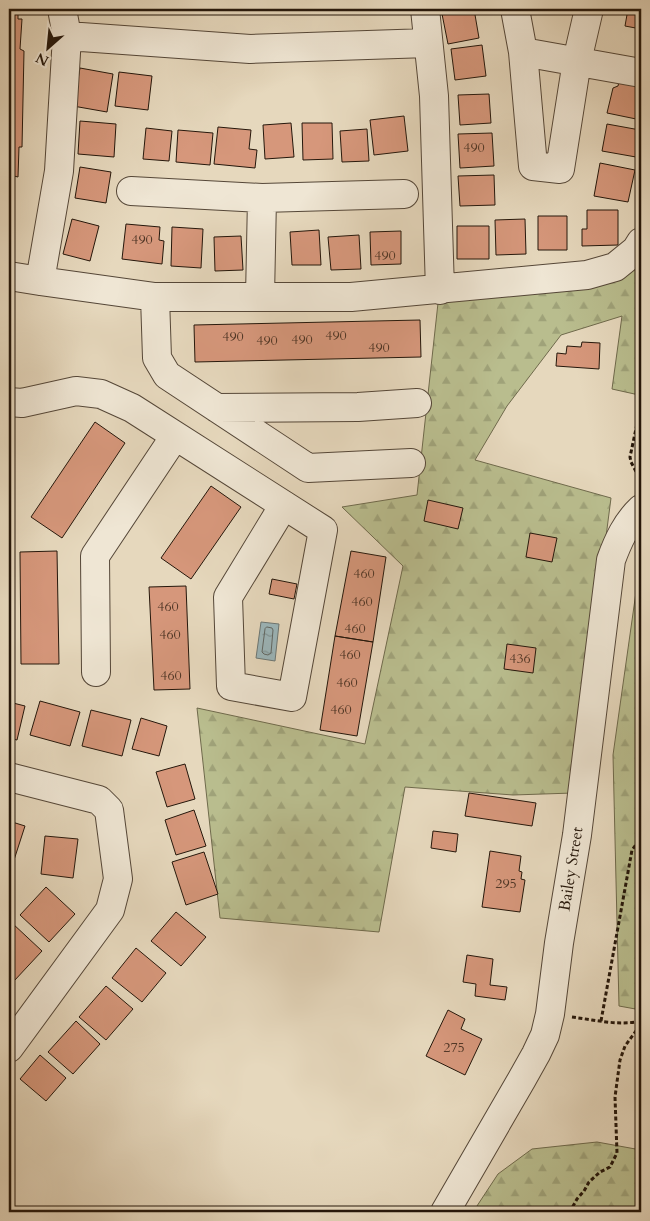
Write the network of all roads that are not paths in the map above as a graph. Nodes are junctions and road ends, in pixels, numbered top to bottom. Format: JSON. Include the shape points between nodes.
{"nodes":[{"id":1,"x":62,"y":9,"type":"edge"},
{"id":2,"x":425,"y":9,"type":"edge"},
{"id":3,"x":515,"y":9,"type":"edge"},
{"id":4,"x":589,"y":9,"type":"edge"},
{"id":5,"x":67,"y":36,"type":"junction"},
{"id":6,"x":428,"y":42,"type":"junction"},
{"id":7,"x":523,"y":52,"type":"junction"},
{"id":8,"x":577,"y":61,"type":"junction"},
{"id":9,"x":641,"y":73,"type":"edge"},
{"id":10,"x":132,"y":191,"type":"dead end"},
{"id":11,"x":404,"y":194,"type":"dead end"},
{"id":12,"x":262,"y":198,"type":"junction"},
{"id":13,"x":641,"y":242,"type":"edge"},
{"id":14,"x":9,"y":276,"type":"edge"},
{"id":15,"x":40,"y":281,"type":"junction"},
{"id":16,"x":440,"y":290,"type":"junction"},
{"id":17,"x":155,"y":297,"type":"junction"},
{"id":18,"x":260,"y":297,"type":"junction"},
{"id":19,"x":9,"y":402,"type":"edge"},
{"id":20,"x":417,"y":403,"type":"dead end"},
{"id":21,"x":217,"y":408,"type":"junction"},
{"id":22,"x":175,"y":436,"type":"junction"},
{"id":23,"x":410,"y":463,"type":"dead end"},
{"id":24,"x":284,"y":505,"type":"junction"},
{"id":25,"x":641,"y":509,"type":"edge"},
{"id":26,"x":96,"y":672,"type":"dead end"},
{"id":27,"x":9,"y":777,"type":"edge"},
{"id":28,"x":9,"y":1048,"type":"edge"},
{"id":29,"x":445,"y":1212,"type":"edge"}],
"edges":[{"from":1,"to":5,"type":"street"},
{"from":2,"to":6,"type":"street"},
{"from":3,"to":7,"type":"street"},
{"from":4,"to":8,"type":"street"},
{"from":5,"to":6,"type":"street","via":[[250,49]]},
{"from":5,"to":15,"type":"street","via":[[59,171]]},
{"from":6,"to":16,"type":"street","via":[[434,96]]},
{"from":7,"to":8,"type":"street"},
{"from":7,"to":8,"type":"street","via":[[533,166],[560,169]]},
{"from":8,"to":9,"type":"street"},
{"from":10,"to":12,"type":"street"},
{"from":11,"to":12,"type":"street"},
{"from":12,"to":18,"type":"street"},
{"from":13,"to":16,"type":"street","via":[[614,267],[587,275]]},
{"from":14,"to":15,"type":"street"},
{"from":15,"to":17,"type":"street"},
{"from":16,"to":18,"type":"street","via":[[351,298]]},
{"from":17,"to":18,"type":"street"},
{"from":17,"to":21,"type":"street","via":[[157,358],[167,375]]},
{"from":19,"to":22,"type":"street","via":[[76,392],[101,394],[132,408]]},
{"from":20,"to":21,"type":"street","via":[[358,407]]},
{"from":21,"to":23,"type":"street","via":[[308,468]]},
{"from":22,"to":24,"type":"street"},
{"from":22,"to":26,"type":"street","via":[[95,556]]},
{"from":24,"to":24,"type":"street","via":[[228,597],[229,627],[232,686],[292,697],[324,530]]},
{"from":25,"to":29,"type":"street","name":"Bailey Street","via":[[618,540],[611,560],[577,835],[545,1035]]},
{"from":27,"to":28,"type":"street","via":[[99,800],[109,810],[118,878],[110,910]]}]}
